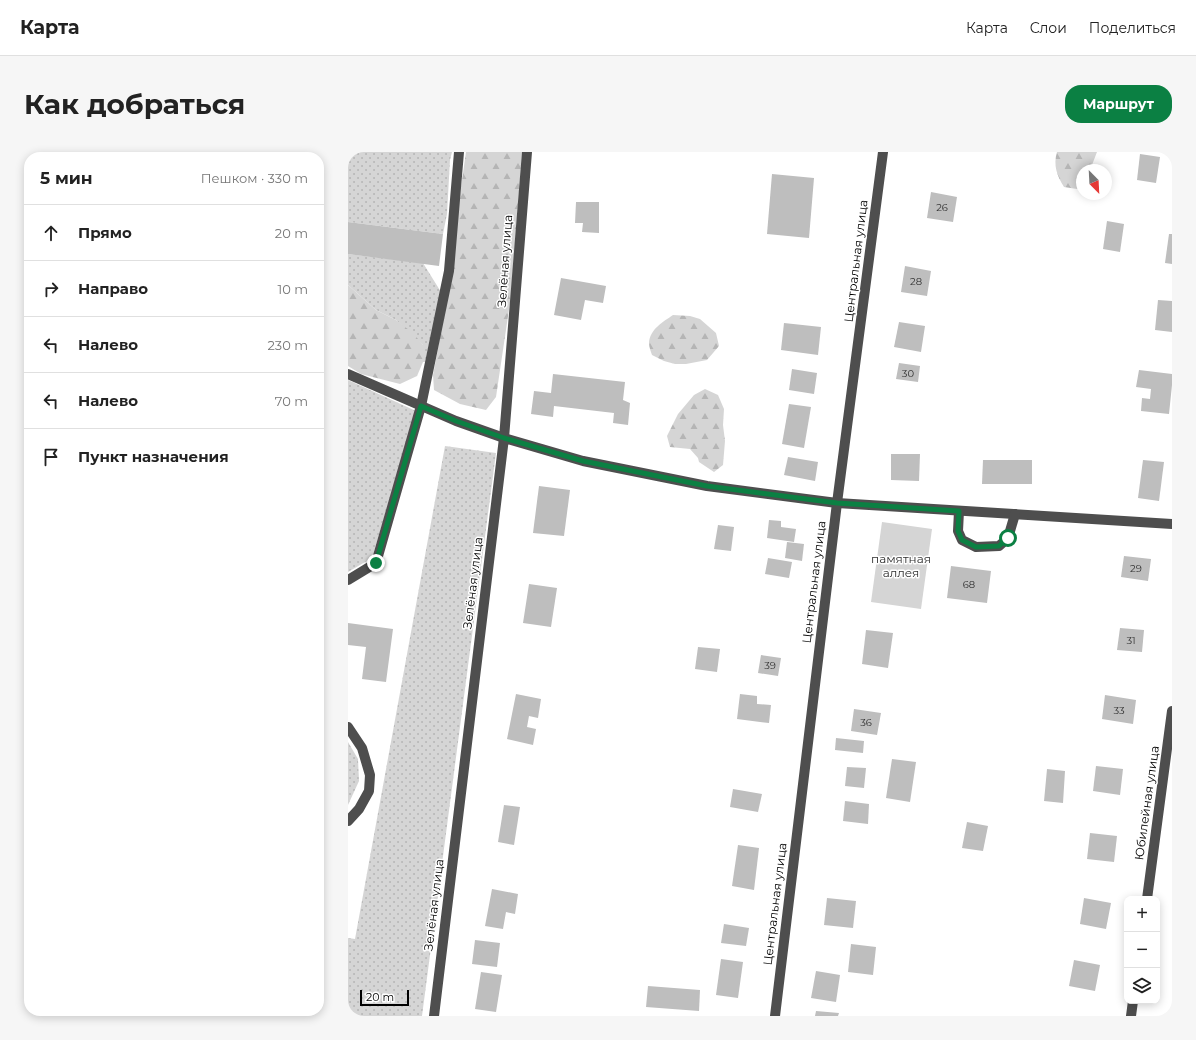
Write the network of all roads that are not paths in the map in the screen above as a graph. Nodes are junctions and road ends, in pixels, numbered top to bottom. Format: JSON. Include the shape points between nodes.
{"nodes":[{"id":1,"x":459,"y":152,"type":"edge"},
{"id":2,"x":526,"y":152,"type":"edge"},
{"id":3,"x":883,"y":152,"type":"edge"},
{"id":4,"x":348,"y":374,"type":"edge"},
{"id":5,"x":421,"y":406,"type":"junction"},
{"id":6,"x":504,"y":438,"type":"junction"},
{"id":7,"x":837,"y":503,"type":"junction"},
{"id":8,"x":959,"y":511,"type":"junction"},
{"id":9,"x":1015,"y":514,"type":"junction"},
{"id":10,"x":1172,"y":524,"type":"edge"},
{"id":11,"x":348,"y":580,"type":"edge"},
{"id":12,"x":1172,"y":711,"type":"edge"},
{"id":13,"x":348,"y":727,"type":"edge"},
{"id":14,"x":348,"y":821,"type":"edge"},
{"id":15,"x":1147,"y":896,"type":"edge"},
{"id":16,"x":1133,"y":1004,"type":"edge"},
{"id":17,"x":434,"y":1016,"type":"edge"},
{"id":18,"x":775,"y":1016,"type":"edge"},
{"id":19,"x":1131,"y":1016,"type":"edge"}],
"edges":[{"from":1,"to":5,"type":"street","via":[[449,271]]},
{"from":2,"to":6,"type":"street","name":"Зелёная улица"},
{"from":3,"to":7,"type":"street","name":"Центральная улица"},
{"from":4,"to":5,"type":"street"},
{"from":5,"to":6,"type":"street"},
{"from":5,"to":11,"type":"street","via":[[376,563]]},
{"from":6,"to":7,"type":"street","via":[[583,461],[707,486]]},
{"from":6,"to":17,"type":"street","name":"Зелёная улица"},
{"from":7,"to":8,"type":"street"},
{"from":7,"to":18,"type":"street","name":"Центральная улица"},
{"from":8,"to":9,"type":"street"},
{"from":8,"to":9,"type":"street","via":[[958,531],[962,540],[976,547],[999,546],[1008,538]]},
{"from":9,"to":10,"type":"street"},
{"from":12,"to":15,"type":"street","name":"Юбилейная улица"},
{"from":13,"to":14,"type":"street","via":[[362,748],[370,775],[369,791],[359,809]]},
{"from":16,"to":19,"type":"street"}]}
